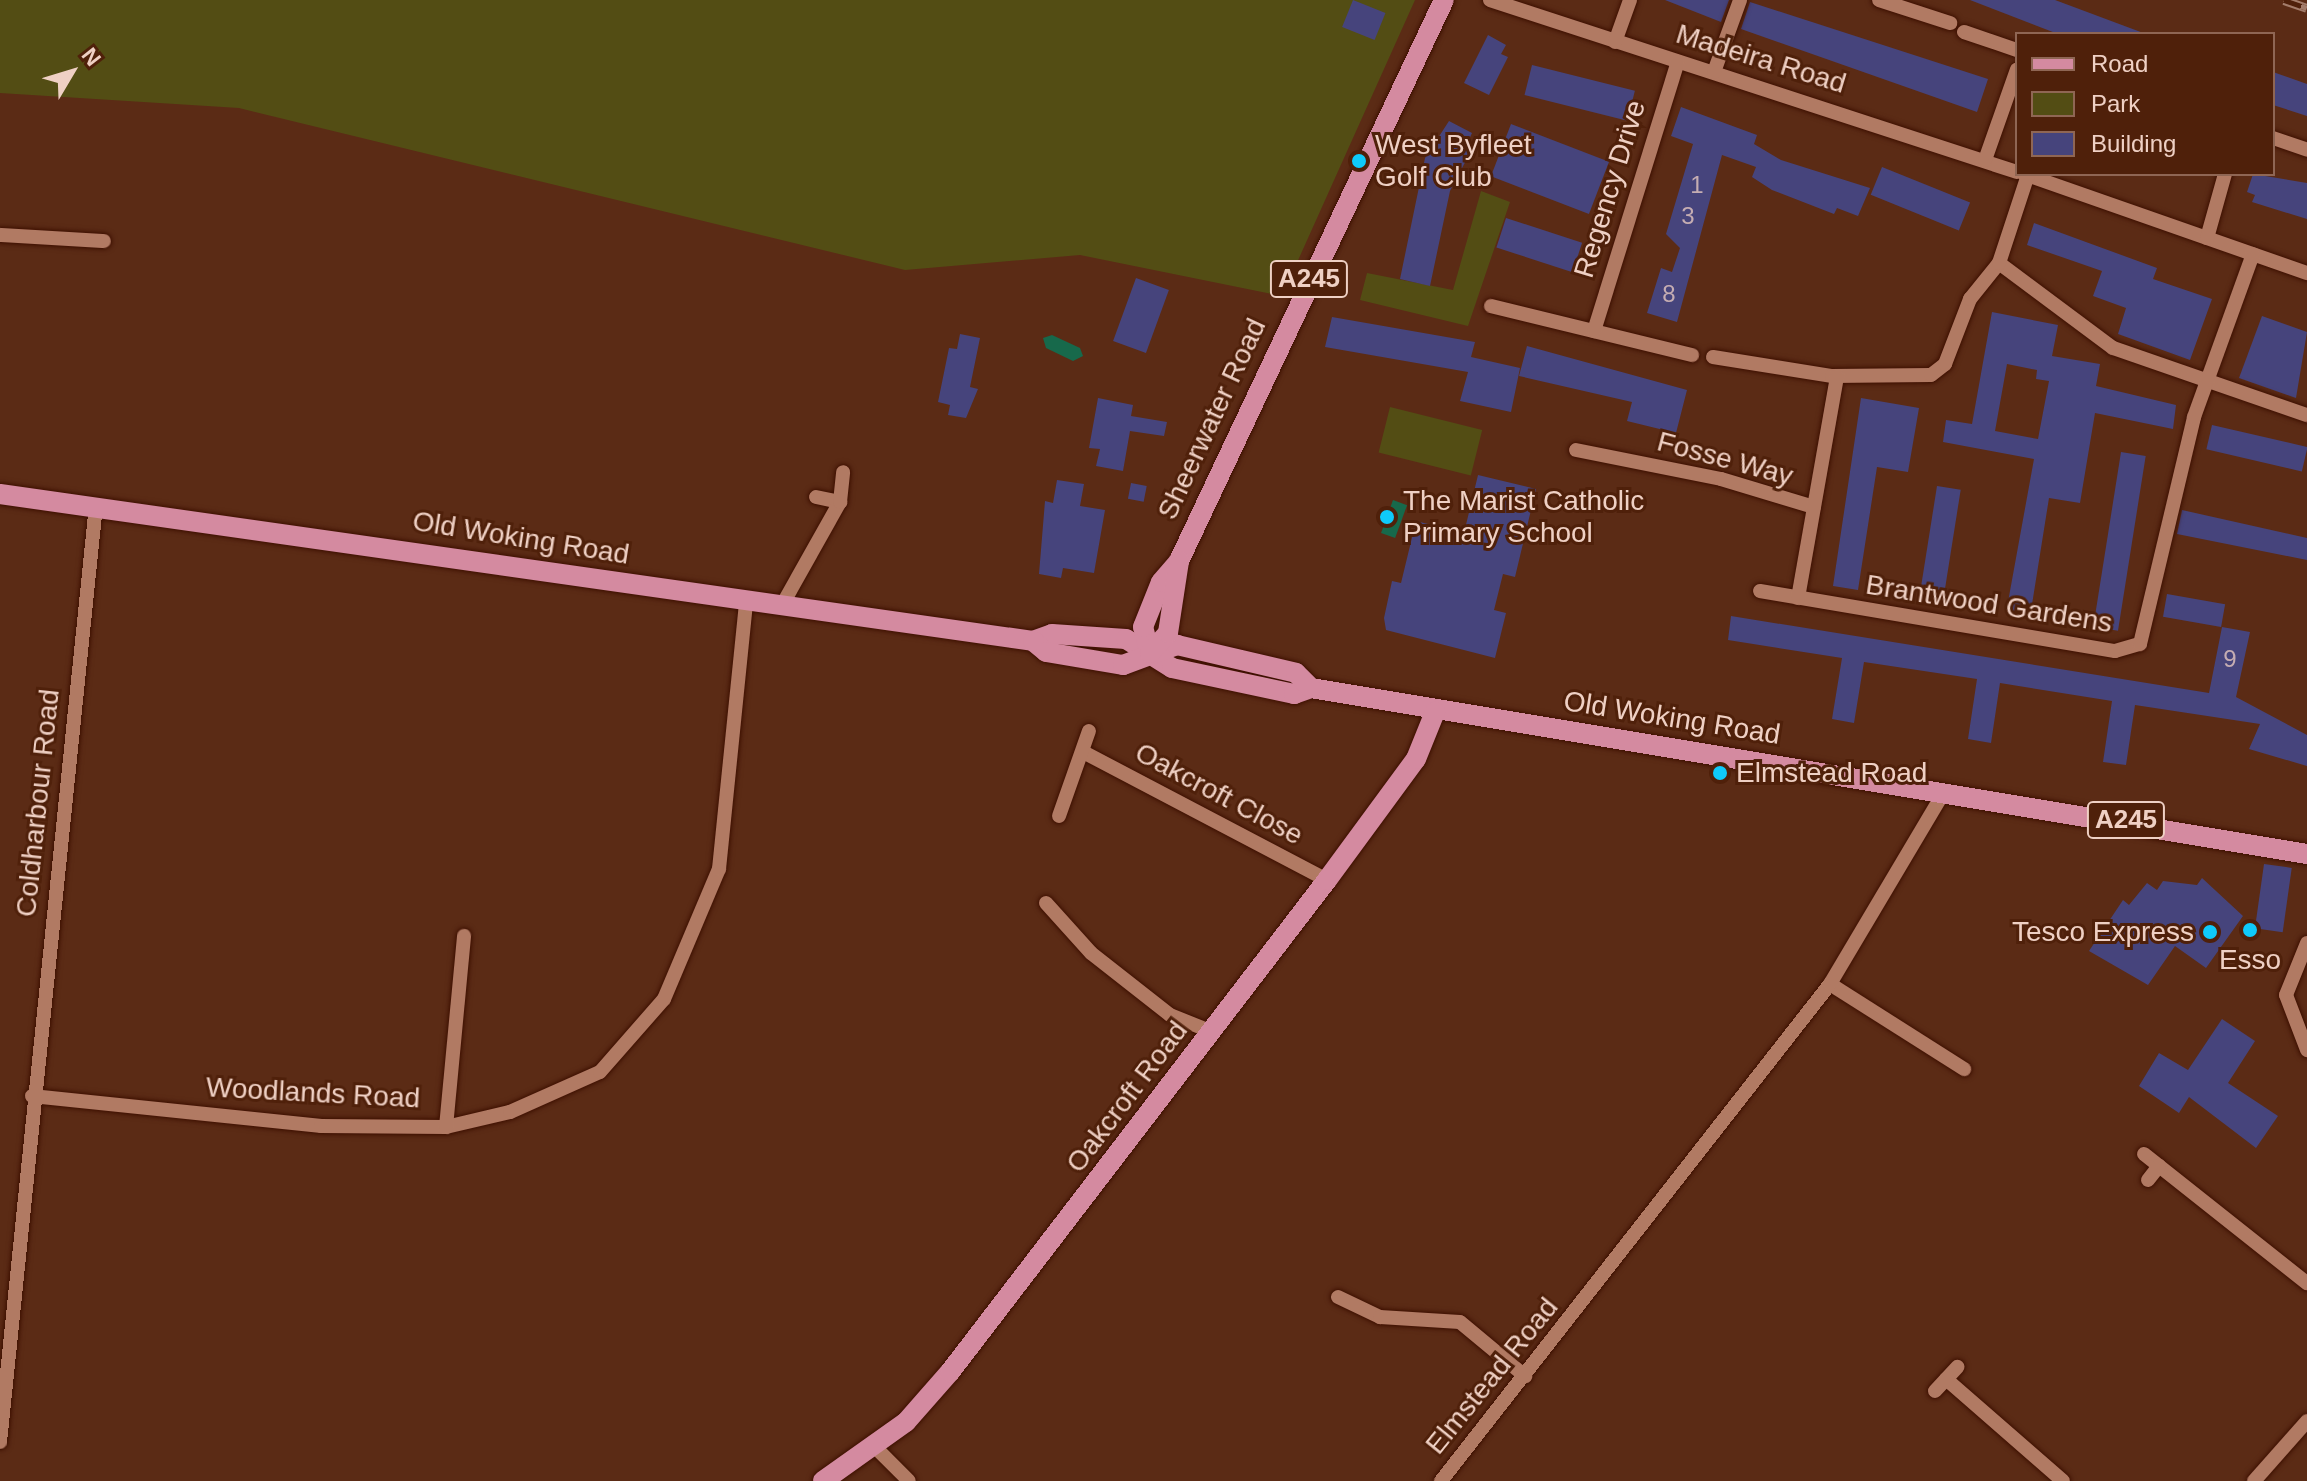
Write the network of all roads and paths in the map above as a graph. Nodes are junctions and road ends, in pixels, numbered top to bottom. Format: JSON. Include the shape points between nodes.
{"nodes":[{"id":1,"x":1444,"y":0,"type":"edge"},
{"id":2,"x":1490,"y":0,"type":"edge"},
{"id":3,"x":1630,"y":0,"type":"edge"},
{"id":4,"x":1740,"y":0,"type":"edge"},
{"id":5,"x":1879,"y":0,"type":"edge"},
{"id":6,"x":1950,"y":23,"type":"dead end"},
{"id":7,"x":1964,"y":32,"type":"dead end"},
{"id":8,"x":1615,"y":42,"type":"junction"},
{"id":9,"x":2015,"y":49,"type":"edge"},
{"id":10,"x":1678,"y":62,"type":"junction"},
{"id":11,"x":1714,"y":72,"type":"junction"},
{"id":12,"x":2015,"y":75,"type":"edge"},
{"id":13,"x":2275,"y":139,"type":"edge"},
{"id":14,"x":2307,"y":150,"type":"edge"},
{"id":15,"x":1985,"y":160,"type":"junction"},
{"id":16,"x":2015,"y":171,"type":"edge"},
{"id":17,"x":2022,"y":176,"type":"edge"},
{"id":18,"x":2029,"y":176,"type":"edge"},
{"id":19,"x":2224,"y":176,"type":"edge"},
{"id":20,"x":0,"y":235,"type":"edge"},
{"id":21,"x":2207,"y":238,"type":"junction"},
{"id":22,"x":104,"y":241,"type":"dead end"},
{"id":23,"x":2253,"y":254,"type":"junction"},
{"id":24,"x":1999,"y":263,"type":"junction"},
{"id":25,"x":2307,"y":273,"type":"edge"},
{"id":26,"x":1491,"y":306,"type":"dead end"},
{"id":27,"x":1594,"y":331,"type":"junction"},
{"id":28,"x":1692,"y":355,"type":"dead end"},
{"id":29,"x":1713,"y":357,"type":"dead end"},
{"id":30,"x":1837,"y":376,"type":"junction"},
{"id":31,"x":2206,"y":382,"type":"junction"},
{"id":32,"x":2307,"y":415,"type":"edge"},
{"id":33,"x":1576,"y":450,"type":"dead end"},
{"id":34,"x":843,"y":472,"type":"dead end"},
{"id":35,"x":0,"y":494,"type":"edge"},
{"id":36,"x":816,"y":497,"type":"dead end"},
{"id":37,"x":840,"y":502,"type":"junction"},
{"id":38,"x":96,"y":505,"type":"junction"},
{"id":39,"x":1814,"y":507,"type":"junction"},
{"id":40,"x":1760,"y":591,"type":"dead end"},
{"id":41,"x":1798,"y":598,"type":"junction"},
{"id":42,"x":746,"y":601,"type":"junction"},
{"id":43,"x":781,"y":607,"type":"junction"},
{"id":44,"x":1150,"y":653,"type":"junction"},
{"id":45,"x":1435,"y":712,"type":"junction"},
{"id":46,"x":1089,"y":731,"type":"dead end"},
{"id":47,"x":1087,"y":754,"type":"junction"},
{"id":48,"x":1943,"y":794,"type":"junction"},
{"id":49,"x":1059,"y":816,"type":"dead end"},
{"id":50,"x":2307,"y":854,"type":"edge"},
{"id":51,"x":1327,"y":880,"type":"junction"},
{"id":52,"x":1046,"y":903,"type":"dead end"},
{"id":53,"x":464,"y":936,"type":"dead end"},
{"id":54,"x":2307,"y":943,"type":"edge"},
{"id":55,"x":1830,"y":984,"type":"junction"},
{"id":56,"x":1212,"y":1032,"type":"junction"},
{"id":57,"x":2307,"y":1050,"type":"edge"},
{"id":58,"x":1964,"y":1069,"type":"dead end"},
{"id":59,"x":32,"y":1096,"type":"junction"},
{"id":60,"x":446,"y":1127,"type":"junction"},
{"id":61,"x":2144,"y":1154,"type":"dead end"},
{"id":62,"x":2159,"y":1166,"type":"junction"},
{"id":63,"x":2148,"y":1180,"type":"dead end"},
{"id":64,"x":2307,"y":1283,"type":"edge"},
{"id":65,"x":1338,"y":1297,"type":"dead end"},
{"id":66,"x":1957,"y":1367,"type":"dead end"},
{"id":67,"x":1525,"y":1376,"type":"junction"},
{"id":68,"x":1946,"y":1379,"type":"junction"},
{"id":69,"x":1935,"y":1391,"type":"dead end"},
{"id":70,"x":2307,"y":1421,"type":"edge"},
{"id":71,"x":0,"y":1442,"type":"edge"},
{"id":72,"x":874,"y":1446,"type":"junction"},
{"id":73,"x":823,"y":1481,"type":"edge"},
{"id":74,"x":909,"y":1481,"type":"edge"},
{"id":75,"x":1441,"y":1481,"type":"edge"},
{"id":76,"x":2063,"y":1481,"type":"edge"},
{"id":77,"x":2254,"y":1481,"type":"edge"}],
"edges":[{"from":1,"to":44,"type":"main road","name":"Sheerwater Road","number":"A245","via":[[1179,561],[1147,614]]},
{"from":2,"to":8,"type":"street","name":"Madeira Road"},
{"from":3,"to":8,"type":"street"},
{"from":4,"to":11,"type":"street"},
{"from":5,"to":6,"type":"street"},
{"from":7,"to":9,"type":"street"},
{"from":8,"to":10,"type":"street","name":"Madeira Road"},
{"from":10,"to":11,"type":"street","name":"Madeira Road"},
{"from":10,"to":27,"type":"street","name":"Regency Drive"},
{"from":11,"to":15,"type":"street","name":"Madeira Road"},
{"from":12,"to":15,"type":"street"},
{"from":13,"to":14,"type":"street"},
{"from":15,"to":16,"type":"street","name":"Madeira Road"},
{"from":17,"to":24,"type":"street"},
{"from":18,"to":21,"type":"street","name":"Madeira Road"},
{"from":19,"to":21,"type":"street"},
{"from":20,"to":22,"type":"street"},
{"from":21,"to":23,"type":"street","name":"Madeira Road"},
{"from":23,"to":25,"type":"street","name":"Madeira Road"},
{"from":23,"to":31,"type":"street","name":"Brantwood Gardens"},
{"from":24,"to":30,"type":"street","via":[[1970,299],[1945,364],[1931,375]]},
{"from":24,"to":31,"type":"street","via":[[2113,348]]},
{"from":26,"to":27,"type":"street"},
{"from":27,"to":28,"type":"street"},
{"from":29,"to":30,"type":"street"},
{"from":30,"to":39,"type":"street"},
{"from":31,"to":32,"type":"street"},
{"from":31,"to":41,"type":"street","name":"Brantwood Gardens","via":[[2146,630],[2133,647],[2115,651]]},
{"from":33,"to":39,"type":"street","name":"Fosse Way","via":[[1721,479]]},
{"from":34,"to":37,"type":"street"},
{"from":35,"to":38,"type":"main road","name":"Old Woking Road"},
{"from":36,"to":37,"type":"street"},
{"from":37,"to":43,"type":"street"},
{"from":38,"to":42,"type":"main road","name":"Old Woking Road"},
{"from":38,"to":59,"type":"street","name":"Coldharbour Road"},
{"from":39,"to":41,"type":"street"},
{"from":40,"to":41,"type":"street","name":"Brantwood Gardens"},
{"from":42,"to":43,"type":"main road","name":"Old Woking Road"},
{"from":42,"to":60,"type":"street","name":"Woodlands Road","via":[[719,869],[664,999],[600,1072],[510,1112]]},
{"from":43,"to":44,"type":"main road","name":"Old Woking Road","via":[[1033,641],[1052,634],[1126,639]]},
{"from":44,"to":45,"type":"main road","name":"Old Woking Road","number":"A245","via":[[1177,645],[1296,673],[1311,688]]},
{"from":45,"to":48,"type":"main road","name":"Old Woking Road","number":"A245"},
{"from":45,"to":51,"type":"main road","name":"Oakcroft Road","via":[[1416,759]]},
{"from":46,"to":47,"type":"street"},
{"from":47,"to":49,"type":"street"},
{"from":47,"to":51,"type":"street","name":"Oakcroft Close"},
{"from":48,"to":50,"type":"main road","name":"Old Woking Road","number":"A245"},
{"from":48,"to":55,"type":"street","name":"Elmstead Road"},
{"from":51,"to":56,"type":"main road","name":"Oakcroft Road"},
{"from":52,"to":56,"type":"street","via":[[1091,953],[1170,1015]]},
{"from":53,"to":60,"type":"street"},
{"from":54,"to":57,"type":"street","via":[[2286,995]]},
{"from":55,"to":58,"type":"street"},
{"from":55,"to":67,"type":"street","name":"Elmstead Road"},
{"from":56,"to":72,"type":"main road","name":"Oakcroft Road","via":[[950,1372]]},
{"from":59,"to":60,"type":"street","name":"Woodlands Road","via":[[321,1126]]},
{"from":59,"to":71,"type":"street","name":"Coldharbour Road"},
{"from":61,"to":62,"type":"street"},
{"from":62,"to":63,"type":"street"},
{"from":62,"to":64,"type":"street"},
{"from":65,"to":67,"type":"street","via":[[1380,1317],[1460,1322]]},
{"from":66,"to":68,"type":"street"},
{"from":67,"to":75,"type":"street","name":"Elmstead Road"},
{"from":68,"to":69,"type":"street"},
{"from":68,"to":76,"type":"street"},
{"from":70,"to":77,"type":"street"},
{"from":72,"to":73,"type":"main road","name":"Oakcroft Road"},
{"from":72,"to":74,"type":"street"}]}
